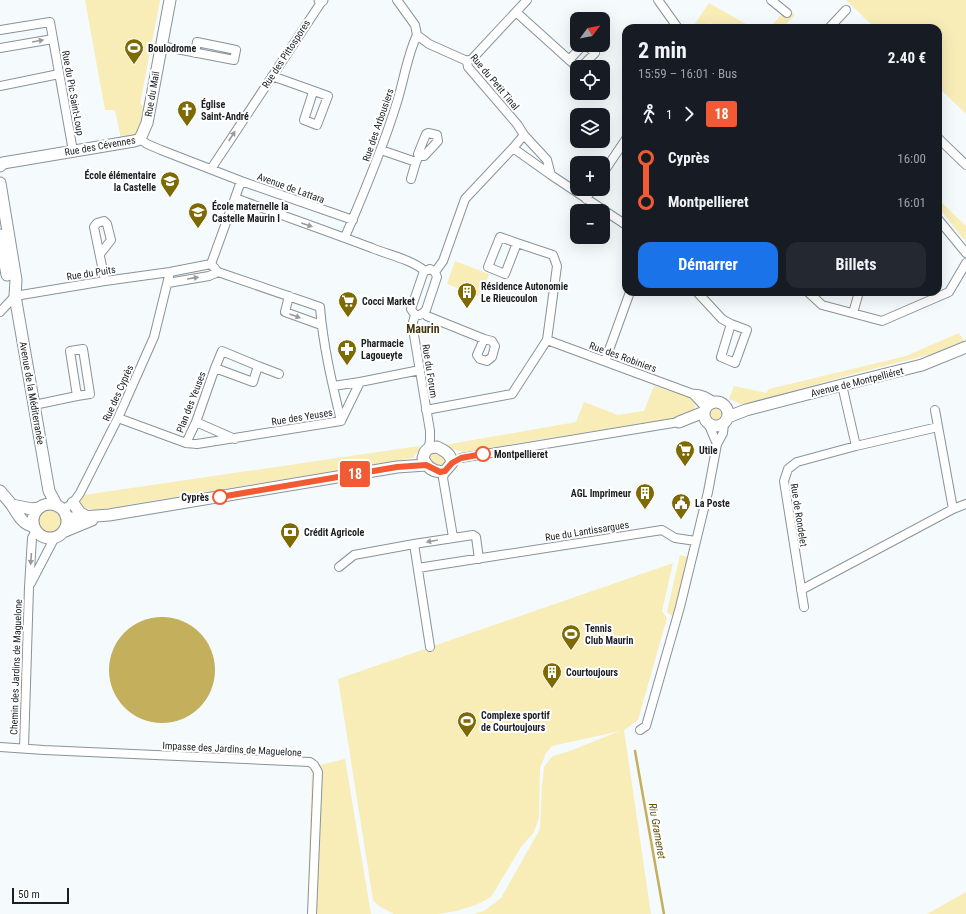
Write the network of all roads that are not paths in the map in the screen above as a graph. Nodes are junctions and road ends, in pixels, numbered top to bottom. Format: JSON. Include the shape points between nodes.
{"nodes":[{"id":1,"x":170,"y":0,"type":"edge"},
{"id":2,"x":322,"y":0,"type":"edge"},
{"id":3,"x":397,"y":0,"type":"edge"},
{"id":4,"x":528,"y":0,"type":"edge"},
{"id":5,"x":658,"y":0,"type":"edge"},
{"id":6,"x":771,"y":0,"type":"edge"},
{"id":7,"x":846,"y":10,"type":"dead end"},
{"id":8,"x":516,"y":12,"type":"junction"},
{"id":9,"x":787,"y":13,"type":"dead end"},
{"id":10,"x":675,"y":24,"type":"edge"},
{"id":11,"x":833,"y":24,"type":"edge"},
{"id":12,"x":0,"y":30,"type":"edge"},
{"id":13,"x":417,"y":35,"type":"junction"},
{"id":14,"x":53,"y":39,"type":"junction"},
{"id":15,"x":161,"y":46,"type":"junction"},
{"id":16,"x":0,"y":48,"type":"edge"},
{"id":17,"x":577,"y":52,"type":"edge"},
{"id":18,"x":593,"y":52,"type":"edge"},
{"id":19,"x":195,"y":53,"type":"dead end"},
{"id":20,"x":569,"y":60,"type":"joint"},
{"id":21,"x":588,"y":60,"type":"edge"},
{"id":22,"x":467,"y":61,"type":"junction"},
{"id":23,"x":59,"y":74,"type":"junction"},
{"id":24,"x":272,"y":76,"type":"junction"},
{"id":25,"x":0,"y":86,"type":"edge"},
{"id":26,"x":313,"y":92,"type":"dead end"},
{"id":27,"x":524,"y":135,"type":"junction"},
{"id":28,"x":140,"y":139,"type":"junction"},
{"id":29,"x":942,"y":142,"type":"edge"},
{"id":30,"x":622,"y":145,"type":"edge"},
{"id":31,"x":513,"y":148,"type":"junction"},
{"id":32,"x":381,"y":150,"type":"junction"},
{"id":33,"x":73,"y":151,"type":"junction"},
{"id":34,"x":610,"y":163,"type":"edge"},
{"id":35,"x":966,"y":165,"type":"edge"},
{"id":36,"x":0,"y":166,"type":"edge"},
{"id":37,"x":211,"y":169,"type":"junction"},
{"id":38,"x":551,"y":175,"type":"junction"},
{"id":39,"x":411,"y":179,"type":"dead end"},
{"id":40,"x":241,"y":181,"type":"junction"},
{"id":41,"x":0,"y":183,"type":"edge"},
{"id":42,"x":588,"y":196,"type":"edge"},
{"id":43,"x":235,"y":198,"type":"junction"},
{"id":44,"x":586,"y":199,"type":"junction"},
{"id":45,"x":1,"y":205,"type":"edge"},
{"id":46,"x":353,"y":220,"type":"junction"},
{"id":47,"x":622,"y":222,"type":"edge"},
{"id":48,"x":942,"y":224,"type":"edge"},
{"id":49,"x":0,"y":235,"type":"edge"},
{"id":50,"x":345,"y":237,"type":"junction"},
{"id":51,"x":517,"y":243,"type":"junction"},
{"id":52,"x":966,"y":253,"type":"edge"},
{"id":53,"x":100,"y":254,"type":"dead end"},
{"id":54,"x":966,"y":263,"type":"edge"},
{"id":55,"x":211,"y":264,"type":"junction"},
{"id":56,"x":425,"y":271,"type":"junction"},
{"id":57,"x":170,"y":272,"type":"junction"},
{"id":58,"x":218,"y":272,"type":"junction"},
{"id":59,"x":435,"y":272,"type":"junction"},
{"id":60,"x":105,"y":281,"type":"junction"},
{"id":61,"x":168,"y":283,"type":"junction"},
{"id":62,"x":942,"y":295,"type":"edge"},
{"id":63,"x":15,"y":296,"type":"junction"},
{"id":64,"x":289,"y":296,"type":"junction"},
{"id":65,"x":629,"y":296,"type":"edge"},
{"id":66,"x":701,"y":296,"type":"edge"},
{"id":67,"x":812,"y":296,"type":"edge"},
{"id":68,"x":858,"y":296,"type":"edge"},
{"id":69,"x":940,"y":296,"type":"edge"},
{"id":70,"x":0,"y":312,"type":"edge"},
{"id":71,"x":853,"y":313,"type":"junction"},
{"id":72,"x":420,"y":314,"type":"junction"},
{"id":73,"x":731,"y":324,"type":"junction"},
{"id":74,"x":321,"y":325,"type":"junction"},
{"id":75,"x":484,"y":339,"type":"dead end"},
{"id":76,"x":547,"y":340,"type":"junction"},
{"id":77,"x":966,"y":348,"type":"edge"},
{"id":78,"x":605,"y":361,"type":"junction"},
{"id":79,"x":258,"y":366,"type":"junction"},
{"id":80,"x":215,"y":368,"type":"junction"},
{"id":81,"x":420,"y":370,"type":"junction"},
{"id":82,"x":279,"y":374,"type":"dead end"},
{"id":83,"x":360,"y":382,"type":"junction"},
{"id":84,"x":842,"y":385,"type":"junction"},
{"id":85,"x":333,"y":386,"type":"junction"},
{"id":86,"x":77,"y":396,"type":"junction"},
{"id":87,"x":34,"y":405,"type":"junction"},
{"id":88,"x":426,"y":410,"type":"junction"},
{"id":89,"x":935,"y":410,"type":"dead end"},
{"id":90,"x":708,"y":413,"type":"junction"},
{"id":91,"x":726,"y":417,"type":"junction"},
{"id":92,"x":118,"y":418,"type":"junction"},
{"id":93,"x":341,"y":421,"type":"junction"},
{"id":94,"x":196,"y":422,"type":"junction"},
{"id":95,"x":679,"y":422,"type":"joint"},
{"id":96,"x":938,"y":427,"type":"junction"},
{"id":97,"x":235,"y":439,"type":"junction"},
{"id":98,"x":186,"y":443,"type":"junction"},
{"id":99,"x":717,"y":444,"type":"junction"},
{"id":100,"x":856,"y":446,"type":"junction"},
{"id":101,"x":433,"y":448,"type":"junction"},
{"id":102,"x":424,"y":462,"type":"junction"},
{"id":103,"x":448,"y":466,"type":"junction"},
{"id":104,"x":49,"y":491,"type":"junction"},
{"id":105,"x":0,"y":492,"type":"edge"},
{"id":106,"x":73,"y":502,"type":"junction"},
{"id":107,"x":966,"y":504,"type":"edge"},
{"id":108,"x":12,"y":505,"type":"junction"},
{"id":109,"x":41,"y":507,"type":"junction"},
{"id":110,"x":953,"y":509,"type":"junction"},
{"id":111,"x":61,"y":511,"type":"junction"},
{"id":112,"x":109,"y":515,"type":"junction"},
{"id":113,"x":88,"y":517,"type":"junction"},
{"id":114,"x":35,"y":529,"type":"junction"},
{"id":115,"x":59,"y":534,"type":"junction"},
{"id":116,"x":453,"y":537,"type":"junction"},
{"id":117,"x":696,"y":541,"type":"junction"},
{"id":118,"x":414,"y":544,"type":"junction"},
{"id":119,"x":479,"y":559,"type":"junction"},
{"id":120,"x":339,"y":567,"type":"dead end"},
{"id":121,"x":418,"y":568,"type":"junction"},
{"id":122,"x":29,"y":587,"type":"junction"},
{"id":123,"x":801,"y":590,"type":"junction"},
{"id":124,"x":804,"y":607,"type":"dead end"},
{"id":125,"x":430,"y":647,"type":"dead end"},
{"id":126,"x":640,"y":730,"type":"dead end"},
{"id":127,"x":0,"y":747,"type":"edge"},
{"id":128,"x":24,"y":748,"type":"junction"},
{"id":129,"x":312,"y":914,"type":"edge"}],
"edges":[{"from":1,"to":15,"type":"street","name":"Rue du Mail"},
{"from":2,"to":24,"type":"street","name":"Rue des Pittospores"},
{"from":3,"to":13,"type":"street","via":[[415,24]]},
{"from":4,"to":8,"type":"street"},
{"from":5,"to":10,"type":"street"},
{"from":6,"to":9,"type":"street"},
{"from":7,"to":11,"type":"street"},
{"from":8,"to":20,"type":"street"},
{"from":8,"to":22,"type":"street","via":[[472,59]]},
{"from":12,"to":14,"type":"street","name":"Rue du Pic Saint-Loup","via":[[50,22]]},
{"from":13,"to":22,"type":"street","name":"Rue du Petit Tinal","via":[[429,44]]},
{"from":13,"to":32,"type":"street","name":"Rue des Arbousiers","via":[[411,46],[397,102]]},
{"from":16,"to":14,"type":"street","name":"Rue du Pic Saint-Loup","one_way":true},
{"from":14,"to":23,"type":"street","name":"Rue du Pic Saint-Loup"},
{"from":15,"to":19,"type":"street"},
{"from":15,"to":28,"type":"street","name":"Rue du Mail","via":[[147,123]]},
{"from":17,"to":20,"type":"street"},
{"from":18,"to":21,"type":"street"},
{"from":22,"to":27,"type":"street","name":"Rue du Petit Tinal","via":[[468,67]]},
{"from":23,"to":25,"type":"street"},
{"from":23,"to":33,"type":"street","name":"Rue du Pic Saint-Loup"},
{"from":24,"to":26,"type":"street"},
{"from":37,"to":24,"type":"street","name":"Rue des Pittospores","one_way":true},
{"from":27,"to":31,"type":"street"},
{"from":27,"to":38,"type":"street","name":"Rue du Petit Tinal","via":[[547,160]]},
{"from":28,"to":33,"type":"street","name":"Rue des Cévennes"},
{"from":28,"to":37,"type":"street","name":"Rue des Cévennes"},
{"from":29,"to":35,"type":"street"},
{"from":30,"to":34,"type":"street"},
{"from":31,"to":38,"type":"street"},
{"from":31,"to":59,"type":"street","via":[[465,199],[443,261]]},
{"from":32,"to":39,"type":"street","via":[[417,159]]},
{"from":32,"to":46,"type":"street","name":"Rue des Arbousiers"},
{"from":33,"to":36,"type":"street","name":"Rue des Cévennes","via":[[3,163]]},
{"from":37,"to":40,"type":"street","name":"Rue des Cévennes"},
{"from":38,"to":44,"type":"street"},
{"from":40,"to":43,"type":"street","name":"Avenue de Lattara"},
{"from":40,"to":46,"type":"street","name":"Avenue de Lattara"},
{"from":41,"to":45,"type":"street","name":"Avenue de la Méditerranée"},
{"from":42,"to":44,"type":"street"},
{"from":43,"to":50,"type":"street","one_way":true},
{"from":43,"to":55,"type":"street","name":"Avenue de Lattara"},
{"from":44,"to":47,"type":"street"},
{"from":45,"to":63,"type":"street","name":"Avenue de la Méditerranée","via":[[16,280]]},
{"from":46,"to":50,"type":"street"},
{"from":48,"to":52,"type":"street"},
{"from":49,"to":63,"type":"street","name":"Avenue de la Méditerranée","via":[[8,282]]},
{"from":50,"to":56,"type":"street","via":[[414,264]]},
{"from":51,"to":51,"type":"street","via":[[500,237],[488,267],[505,274]]},
{"from":51,"to":76,"type":"street","via":[[552,256],[557,266]]},
{"from":53,"to":60,"type":"street"},
{"from":54,"to":62,"type":"street","via":[[949,292]]},
{"from":55,"to":57,"type":"street","name":"Rue du Puits"},
{"from":55,"to":58,"type":"street"},
{"from":56,"to":59,"type":"street","via":[[430,269]]},
{"from":56,"to":72,"type":"street","name":"Rue du Forum","via":[[411,309]]},
{"from":57,"to":60,"type":"street","name":"Rue du Puits"},
{"from":57,"to":61,"type":"street","name":"Rue des Cyprès"},
{"from":61,"to":58,"type":"street","one_way":true},
{"from":58,"to":64,"type":"street"},
{"from":59,"to":72,"type":"street","via":[[437,277]]},
{"from":60,"to":63,"type":"street","name":"Rue du Puits"},
{"from":61,"to":92,"type":"street","name":"Rue des Cyprès","via":[[154,337]]},
{"from":63,"to":70,"type":"street"},
{"from":63,"to":87,"type":"street","name":"Avenue de la Méditerranée"},
{"from":64,"to":74,"type":"street","via":[[320,307]]},
{"from":64,"to":74,"type":"street","one_way":true,"via":[[285,312]]},
{"from":65,"to":78,"type":"street"},
{"from":66,"to":73,"type":"street","via":[[722,319]]},
{"from":67,"to":71,"type":"street","via":[[822,305]]},
{"from":68,"to":71,"type":"street"},
{"from":69,"to":71,"type":"street","via":[[882,321]]},
{"from":72,"to":75,"type":"street"},
{"from":72,"to":81,"type":"street","name":"Rue du Forum","via":[[413,322]]},
{"from":73,"to":73,"type":"street","via":[[720,357],[735,362],[747,330]]},
{"from":74,"to":85,"type":"street"},
{"from":76,"to":78,"type":"street","name":"Rue des Robiniers"},
{"from":76,"to":88,"type":"street","via":[[512,394]]},
{"from":77,"to":84,"type":"street","name":"Avenue de Montpelliéret","via":[[922,366]]},
{"from":78,"to":90,"type":"street","name":"Rue des Robiniers","via":[[707,397]]},
{"from":79,"to":80,"type":"street","name":"Plan des Yeuses","via":[[252,382]]},
{"from":79,"to":80,"type":"street","name":"Plan des Yeuses","via":[[222,351]]},
{"from":79,"to":82,"type":"street","name":"Plan des Yeuses"},
{"from":80,"to":94,"type":"street","name":"Plan des Yeuses"},
{"from":81,"to":83,"type":"street"},
{"from":81,"to":88,"type":"street","name":"Rue du Forum"},
{"from":83,"to":85,"type":"street"},
{"from":83,"to":93,"type":"street","name":"Rue des Yeuses"},
{"from":84,"to":91,"type":"street","name":"Avenue de Montpelliéret"},
{"from":84,"to":100,"type":"street"},
{"from":85,"to":93,"type":"street"},
{"from":86,"to":86,"type":"street","via":[[90,394],[83,349],[70,351]]},
{"from":86,"to":87,"type":"street"},
{"from":87,"to":104,"type":"street","name":"Avenue de la Méditerranée"},
{"from":88,"to":101,"type":"street","name":"Rue du Forum"},
{"from":89,"to":96,"type":"street"},
{"from":90,"to":91,"type":"street","via":[[714,426]]},
{"from":90,"to":91,"type":"street","via":[[722,404]]},
{"from":90,"to":95,"type":"street"},
{"from":90,"to":99,"type":"street"},
{"from":91,"to":99,"type":"street","via":[[723,433]]},
{"from":92,"to":98,"type":"street","name":"Rue des Yeuses"},
{"from":92,"to":106,"type":"street","name":"Rue des Cyprès"},
{"from":93,"to":97,"type":"street","name":"Rue des Yeuses"},
{"from":94,"to":97,"type":"street"},
{"from":94,"to":98,"type":"street","name":"Plan des Yeuses"},
{"from":95,"to":103,"type":"street"},
{"from":96,"to":100,"type":"street","name":"Rue de Rondelet"},
{"from":96,"to":110,"type":"street"},
{"from":97,"to":98,"type":"street","name":"Rue des Yeuses"},
{"from":99,"to":117,"type":"street"},
{"from":100,"to":123,"type":"street","name":"Rue de Rondelet","via":[[797,462],[788,469],[784,482]]},
{"from":101,"to":102,"type":"street","via":[[425,452]]},
{"from":101,"to":103,"type":"street","via":[[444,450]]},
{"from":102,"to":103,"type":"street"},
{"from":102,"to":112,"type":"street"},
{"from":103,"to":116,"type":"street"},
{"from":104,"to":109,"type":"street"},
{"from":104,"to":111,"type":"street","name":"Avenue de la Méditerranée"},
{"from":105,"to":108,"type":"street"},
{"from":106,"to":111,"type":"street","name":"Rue des Cyprès"},
{"from":106,"to":113,"type":"street","via":[[80,513]]},
{"from":107,"to":110,"type":"street"},
{"from":108,"to":109,"type":"street","via":[[32,509]]},
{"from":108,"to":114,"type":"street","via":[[22,520]]},
{"from":109,"to":111,"type":"street","via":[[48,505]]},
{"from":109,"to":114,"type":"street","via":[[34,514]]},
{"from":110,"to":123,"type":"street"},
{"from":111,"to":113,"type":"street","via":[[70,518]]},
{"from":111,"to":115,"type":"street","via":[[66,524]]},
{"from":112,"to":113,"type":"street"},
{"from":112,"to":115,"type":"street"},
{"from":114,"to":115,"type":"street","via":[[46,538]]},
{"from":114,"to":122,"type":"street","name":"Chemin des Jardins de Maguelone","one_way":true,"via":[[32,538]]},
{"from":115,"to":122,"type":"street","name":"Chemin des Jardins de Maguelone"},
{"from":116,"to":118,"type":"street","one_way":true},
{"from":116,"to":119,"type":"street","via":[[476,537]]},
{"from":117,"to":119,"type":"street","name":"Rue du Lantissargues","via":[[675,538],[662,530]]},
{"from":117,"to":126,"type":"street","via":[[646,726]]},
{"from":118,"to":120,"type":"street","via":[[354,555]]},
{"from":118,"to":121,"type":"street"},
{"from":119,"to":121,"type":"street","name":"Rue du Lantissargues"},
{"from":121,"to":125,"type":"street"},
{"from":122,"to":128,"type":"street","name":"Chemin des Jardins de Maguelone"},
{"from":123,"to":124,"type":"street","name":"Rue de Rondelet"},
{"from":127,"to":128,"type":"street","name":"Chemin des Jardins de Maguelone"},
{"from":128,"to":129,"type":"street","name":"Impasse des Jardins de Maguelone","via":[[310,762],[318,772]]}]}
